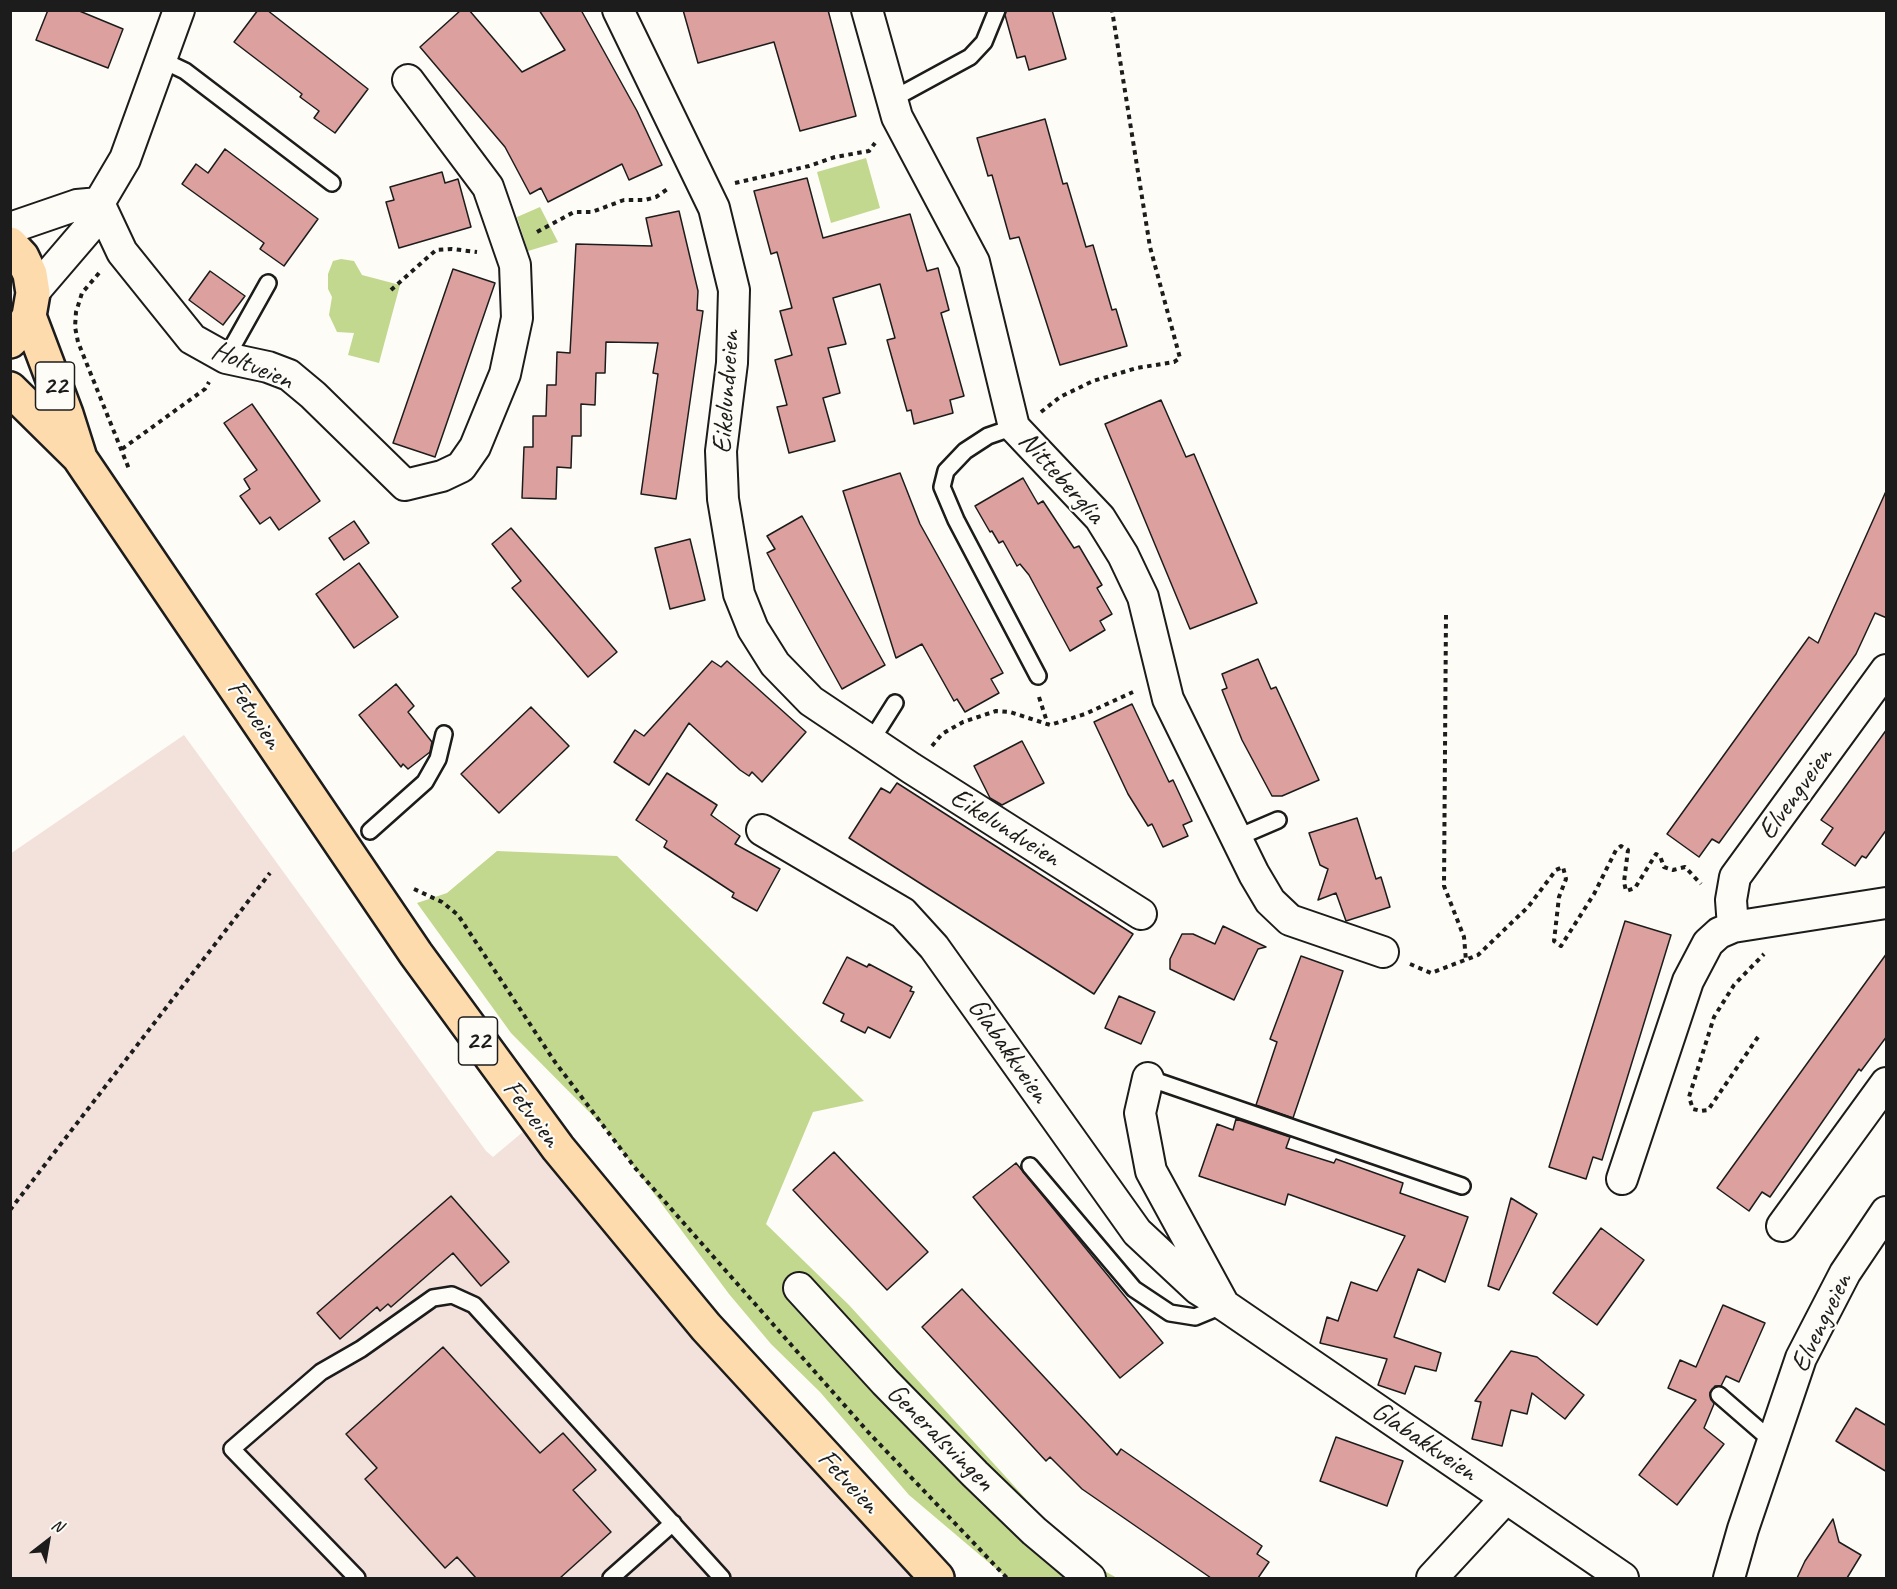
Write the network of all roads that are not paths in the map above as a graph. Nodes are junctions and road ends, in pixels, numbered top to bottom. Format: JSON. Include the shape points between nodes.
{"nodes":[{"id":1,"x":179,"y":10,"type":"edge"},
{"id":2,"x":618,"y":10,"type":"edge"},
{"id":3,"x":867,"y":10,"type":"edge"},
{"id":4,"x":997,"y":10,"type":"edge"},
{"id":5,"x":162,"y":60,"type":"junction"},
{"id":6,"x":408,"y":80,"type":"dead end"},
{"id":7,"x":894,"y":109,"type":"junction"},
{"id":8,"x":332,"y":183,"type":"dead end"},
{"id":9,"x":99,"y":203,"type":"junction"},
{"id":10,"x":10,"y":228,"type":"edge"},
{"id":11,"x":10,"y":244,"type":"edge"},
{"id":12,"x":268,"y":283,"type":"dead end"},
{"id":13,"x":24,"y":316,"type":"edge"},
{"id":14,"x":217,"y":354,"type":"junction"},
{"id":15,"x":10,"y":389,"type":"edge"},
{"id":16,"x":1014,"y":427,"type":"junction"},
{"id":17,"x":80,"y":457,"type":"junction"},
{"id":18,"x":1887,"y":670,"type":"edge"},
{"id":19,"x":1038,"y":676,"type":"dead end"},
{"id":20,"x":896,"y":703,"type":"dead end"},
{"id":21,"x":444,"y":734,"type":"dead end"},
{"id":22,"x":870,"y":741,"type":"junction"},
{"id":23,"x":1278,"y":820,"type":"dead end"},
{"id":24,"x":762,"y":830,"type":"dead end"},
{"id":25,"x":370,"y":831,"type":"dead end"},
{"id":26,"x":1236,"y":838,"type":"junction"},
{"id":27,"x":1887,"y":903,"type":"edge"},
{"id":28,"x":1141,"y":914,"type":"dead end"},
{"id":29,"x":1732,"y":914,"type":"junction"},
{"id":30,"x":1383,"y":952,"type":"road end"},
{"id":31,"x":1148,"y":1078,"type":"joint"},
{"id":32,"x":1887,"y":1083,"type":"edge"},
{"id":33,"x":1030,"y":1166,"type":"dead end"},
{"id":34,"x":1622,"y":1179,"type":"dead end"},
{"id":35,"x":1461,"y":1186,"type":"dead end"},
{"id":36,"x":1887,"y":1212,"type":"edge"},
{"id":37,"x":1782,"y":1226,"type":"dead end"},
{"id":38,"x":799,"y":1288,"type":"dead end"},
{"id":39,"x":1224,"y":1305,"type":"junction"},
{"id":40,"x":1719,"y":1395,"type":"dead end"},
{"id":41,"x":1772,"y":1441,"type":"junction"},
{"id":42,"x":1506,"y":1498,"type":"junction"},
{"id":43,"x":673,"y":1523,"type":"junction"},
{"id":44,"x":357,"y":1578,"type":"edge"},
{"id":45,"x":611,"y":1578,"type":"edge"},
{"id":46,"x":722,"y":1578,"type":"edge"},
{"id":47,"x":937,"y":1578,"type":"edge"},
{"id":48,"x":1090,"y":1578,"type":"edge"},
{"id":49,"x":1432,"y":1578,"type":"edge"},
{"id":50,"x":1623,"y":1578,"type":"edge"},
{"id":51,"x":1729,"y":1578,"type":"edge"}],
"edges":[{"from":1,"to":5,"type":"street"},
{"from":2,"to":22,"type":"street","name":"Eikelundveien","via":[[714,208],[734,290],[732,363],[721,451],[723,503],[739,594],[753,629],[775,664],[812,701]]},
{"from":3,"to":7,"type":"street","name":"Nitteberglia"},
{"from":4,"to":7,"type":"lane","via":[[984,42],[970,57]]},
{"from":5,"to":8,"type":"lane","via":[[185,71]]},
{"from":5,"to":9,"type":"street","via":[[125,159]]},
{"from":6,"to":14,"type":"street","name":"Holtveien","via":[[489,187],[515,265],[517,318],[505,374],[475,447],[460,467],[405,485],[289,375]]},
{"from":7,"to":16,"type":"street","name":"Nitteberglia","via":[[974,262]]},
{"from":9,"to":10,"type":"street","via":[[77,205]]},
{"from":9,"to":13,"type":"street","via":[[87,230]]},
{"from":9,"to":14,"type":"street","name":"Holtveien","via":[[122,252],[182,328]]},
{"from":11,"to":13,"type":"highway","number":"22","via":[[22,256],[30,274]]},
{"from":12,"to":14,"type":"lane"},
{"from":13,"to":17,"type":"highway","name":"Fetveien","number":"22"},
{"from":15,"to":17,"type":"highway","name":"Fetveien","number":"22"},
{"from":16,"to":19,"type":"lane","via":[[988,436],[965,451],[946,471],[942,487]]},
{"from":16,"to":26,"type":"street","name":"Nitteberglia","via":[[1100,518],[1123,555],[1143,597],[1168,699]]},
{"from":17,"to":47,"type":"highway","name":"Fetveien","number":"22","via":[[336,837],[514,1092],[599,1202],[692,1311]]},
{"from":18,"to":29,"type":"street","name":"Elvengveien","via":[[1735,877]]},
{"from":20,"to":22,"type":"lane"},
{"from":21,"to":25,"type":"lane","via":[[438,759],[425,782]]},
{"from":22,"to":28,"type":"street","name":"Eikelundveien"},
{"from":23,"to":26,"type":"lane"},
{"from":24,"to":39,"type":"street","name":"Glabakkveien","via":[[903,914],[934,947],[1137,1232],[1198,1289]]},
{"from":26,"to":30,"type":"street","name":"Nitteberglia","via":[[1270,901],[1290,920]]},
{"from":27,"to":29,"type":"street"},
{"from":29,"to":34,"type":"street","via":[[1708,943],[1688,981]]},
{"from":31,"to":35,"type":"lane","name":"Glabakkveien"},
{"from":31,"to":39,"type":"street","name":"Glabakkveien","via":[[1140,1113],[1151,1171]]},
{"from":32,"to":37,"type":"street"},
{"from":33,"to":39,"type":"lane","via":[[1134,1288],[1170,1313],[1194,1317]]},
{"from":36,"to":41,"type":"street","name":"Elvengveien","via":[[1845,1273],[1802,1358]]},
{"from":38,"to":48,"type":"street","name":"Generalsvingen","via":[[975,1474]]},
{"from":39,"to":42,"type":"street","name":"Glabakkveien"},
{"from":40,"to":41,"type":"lane"},
{"from":41,"to":51,"type":"street","name":"Elvengveien"},
{"from":42,"to":49,"type":"street"},
{"from":42,"to":50,"type":"street","name":"Glabakkveien"},
{"from":43,"to":44,"type":"lane","via":[[474,1305],[452,1295],[433,1298],[321,1372],[232,1449]]},
{"from":43,"to":45,"type":"lane"},
{"from":43,"to":46,"type":"lane"}]}
